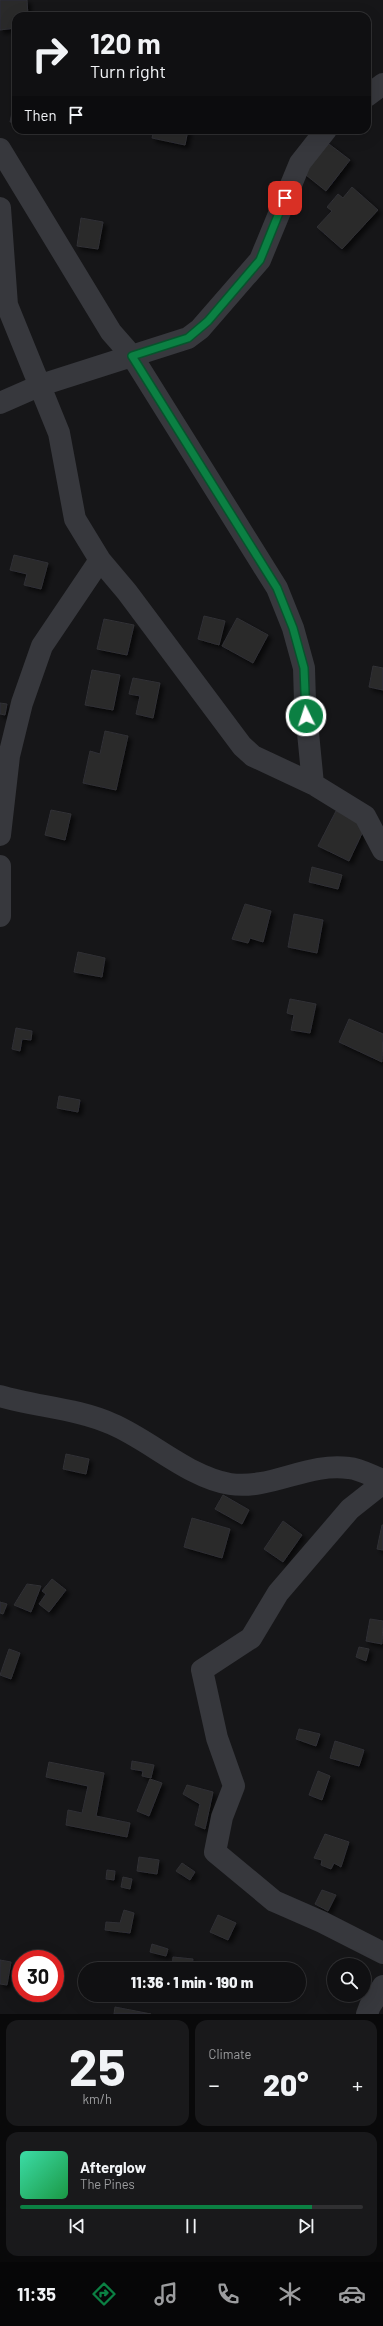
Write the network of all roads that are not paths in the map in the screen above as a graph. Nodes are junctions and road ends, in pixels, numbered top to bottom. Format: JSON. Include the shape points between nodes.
{"nodes":[{"id":1,"x":383,"y":84,"type":"edge"},
{"id":2,"x":371,"y":93,"type":"edge"},
{"id":3,"x":323,"y":134,"type":"edge"},
{"id":4,"x":0,"y":149,"type":"edge"},
{"id":5,"x":0,"y":208,"type":"edge"},
{"id":6,"x":4,"y":304,"type":"edge"},
{"id":7,"x":132,"y":356,"type":"junction"},
{"id":8,"x":41,"y":385,"type":"junction"},
{"id":9,"x":0,"y":403,"type":"edge"},
{"id":10,"x":100,"y":560,"type":"junction"},
{"id":11,"x":313,"y":784,"type":"junction"},
{"id":12,"x":0,"y":835,"type":"edge"},
{"id":13,"x":383,"y":850,"type":"edge"},
{"id":14,"x":0,"y":866,"type":"edge"},
{"id":15,"x":0,"y":916,"type":"edge"},
{"id":16,"x":0,"y":1396,"type":"edge"},
{"id":17,"x":383,"y":1482,"type":"edge"},
{"id":18,"x":383,"y":1953,"type":"edge"},
{"id":19,"x":383,"y":1986,"type":"edge"},
{"id":20,"x":367,"y":2014,"type":"edge"}],
"edges":[{"from":1,"to":2,"type":"street"},
{"from":3,"to":7,"type":"street","via":[[300,163],[260,260],[232,295],[188,338]]},
{"from":4,"to":7,"type":"street","via":[[111,332]]},
{"from":5,"to":6,"type":"street"},
{"from":6,"to":8,"type":"street"},
{"from":7,"to":8,"type":"street"},
{"from":7,"to":11,"type":"street","via":[[277,588],[293,628],[304,668],[304,702]]},
{"from":8,"to":9,"type":"street"},
{"from":8,"to":10,"type":"street","via":[[59,433],[75,519]]},
{"from":10,"to":11,"type":"street","via":[[127,592],[242,746],[253,756]]},
{"from":10,"to":12,"type":"street","via":[[42,646],[22,703],[9,756]]},
{"from":11,"to":13,"type":"street","via":[[366,816]]},
{"from":14,"to":15,"type":"street"},
{"from":16,"to":17,"type":"street","via":[[83,1413],[113,1424],[200,1473],[231,1484],[250,1484],[309,1469],[328,1467],[350,1468]]},
{"from":17,"to":18,"type":"street","via":[[350,1509],[278,1593],[250,1638],[202,1670],[217,1738],[234,1786],[222,1818],[215,1852],[274,1901]]},
{"from":19,"to":20,"type":"street"}]}
